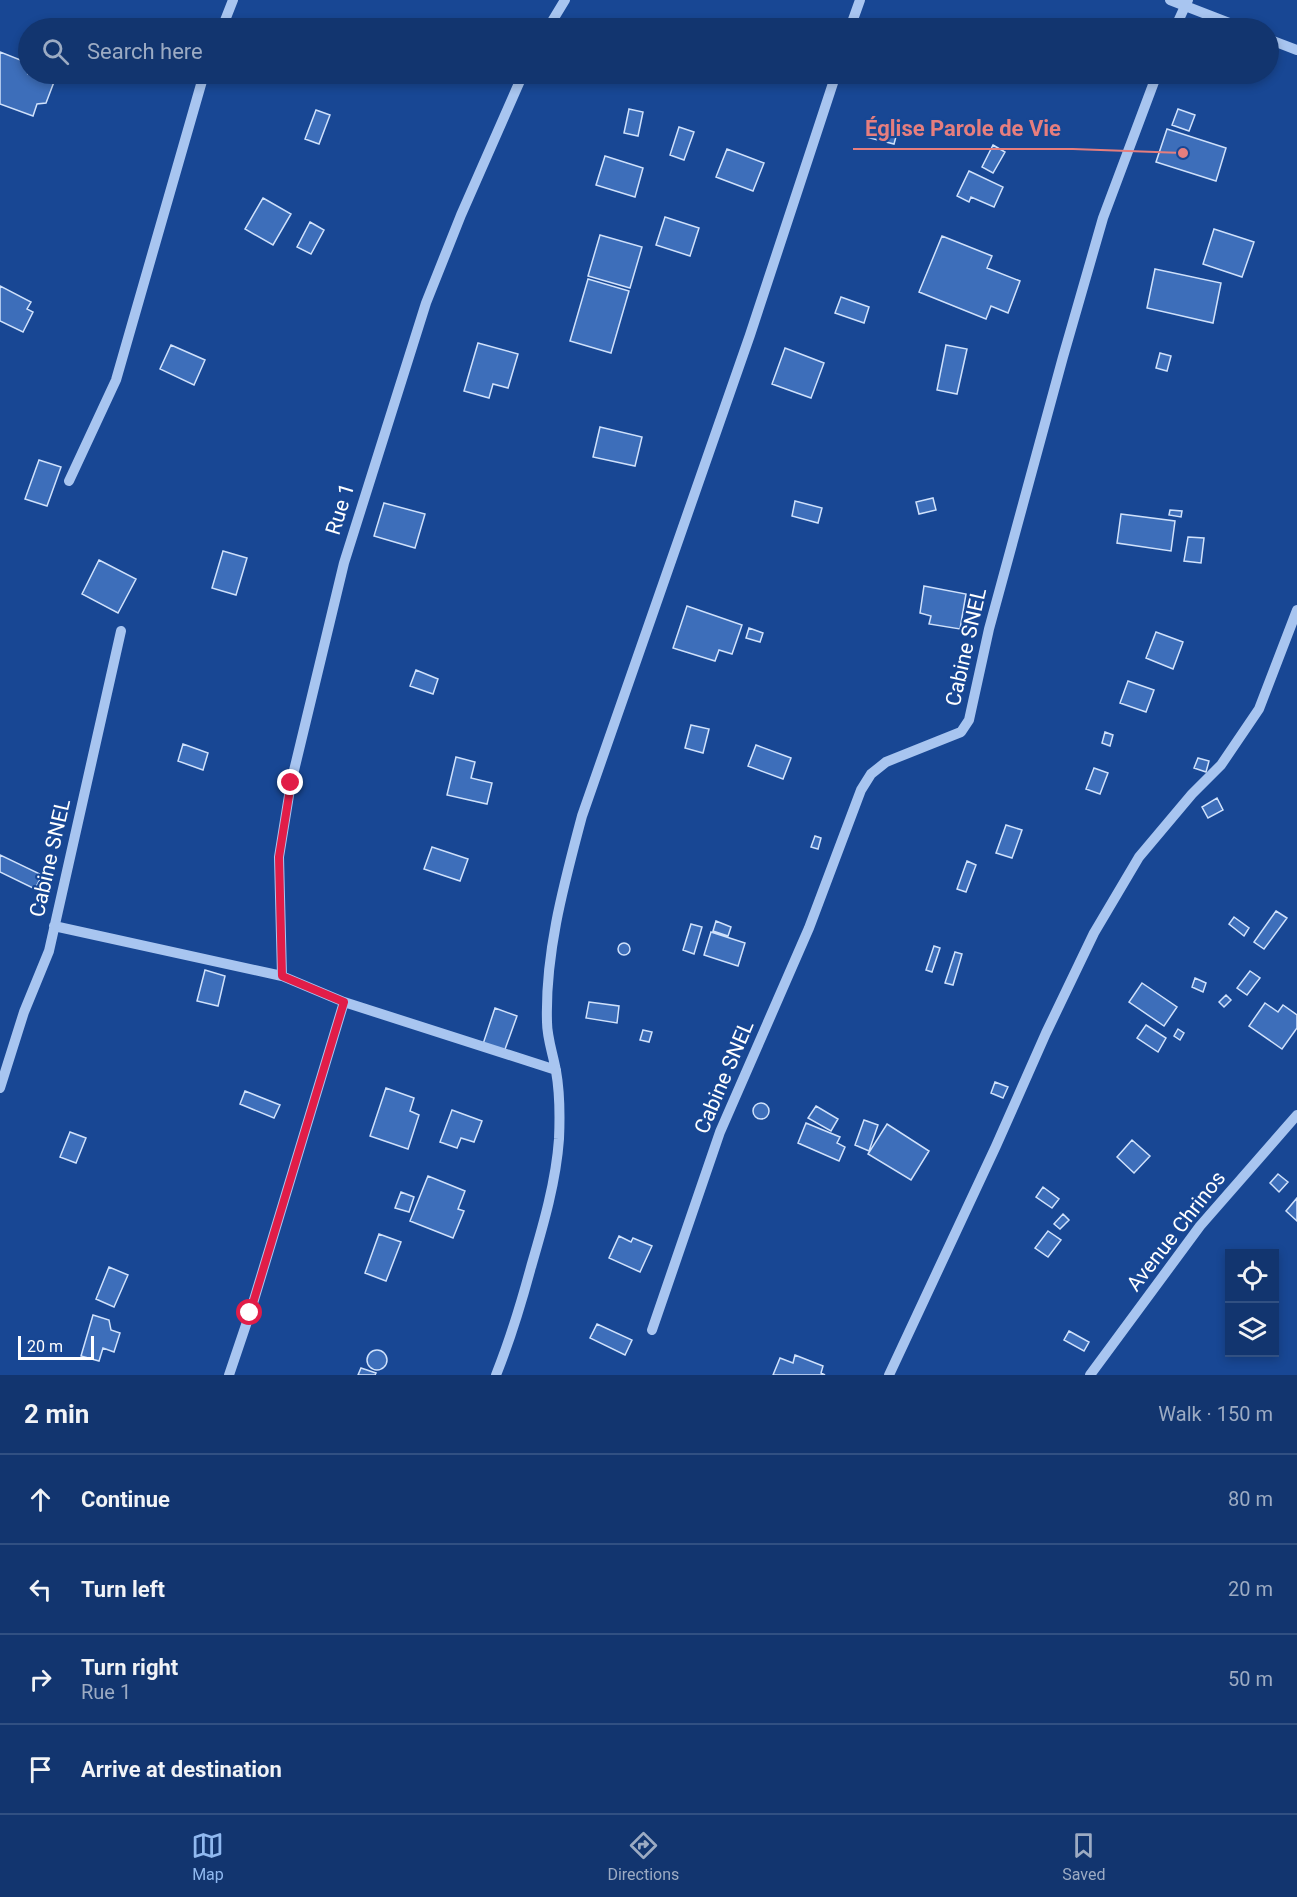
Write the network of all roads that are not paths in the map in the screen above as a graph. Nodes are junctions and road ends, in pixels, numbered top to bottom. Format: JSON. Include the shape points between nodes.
{"nodes":[{"id":1,"x":233,"y":0,"type":"edge"},
{"id":2,"x":565,"y":0,"type":"edge"},
{"id":3,"x":860,"y":0,"type":"edge"},
{"id":4,"x":1170,"y":0,"type":"edge"},
{"id":5,"x":1186,"y":3,"type":"edge"},
{"id":6,"x":226,"y":18,"type":"edge"},
{"id":7,"x":554,"y":18,"type":"edge"},
{"id":8,"x":854,"y":18,"type":"edge"},
{"id":9,"x":1179,"y":18,"type":"edge"},
{"id":10,"x":1220,"y":18,"type":"edge"},
{"id":11,"x":1279,"y":43,"type":"edge"},
{"id":12,"x":1297,"y":51,"type":"edge"},
{"id":13,"x":201,"y":84,"type":"edge"},
{"id":14,"x":519,"y":84,"type":"edge"},
{"id":15,"x":833,"y":84,"type":"edge"},
{"id":16,"x":1153,"y":84,"type":"edge"},
{"id":17,"x":69,"y":481,"type":"dead end"},
{"id":18,"x":1297,"y":610,"type":"edge"},
{"id":19,"x":121,"y":631,"type":"dead end"},
{"id":20,"x":54,"y":926,"type":"junction"},
{"id":21,"x":282,"y":976,"type":"junction"},
{"id":22,"x":344,"y":1002,"type":"junction"},
{"id":23,"x":556,"y":1070,"type":"junction"},
{"id":24,"x":0,"y":1088,"type":"edge"},
{"id":25,"x":1297,"y":1115,"type":"edge"},
{"id":26,"x":652,"y":1330,"type":"dead end"},
{"id":27,"x":229,"y":1375,"type":"edge"},
{"id":28,"x":496,"y":1375,"type":"edge"},
{"id":29,"x":889,"y":1375,"type":"edge"},
{"id":30,"x":1090,"y":1375,"type":"edge"}],
"edges":[{"from":1,"to":6,"type":"street"},
{"from":2,"to":7,"type":"street"},
{"from":3,"to":8,"type":"street"},
{"from":4,"to":5,"type":"street"},
{"from":5,"to":9,"type":"street"},
{"from":5,"to":10,"type":"street"},
{"from":11,"to":12,"type":"street"},
{"from":13,"to":17,"type":"street","via":[[116,380]]},
{"from":14,"to":21,"type":"street","name":"Rue 1","via":[[426,303],[344,563],[291,783],[279,857]]},
{"from":15,"to":23,"type":"street","via":[[750,335],[582,816],[561,896],[547,990],[547,1024]]},
{"from":16,"to":26,"type":"street","name":"Cabine SNEL","via":[[1103,218],[989,629],[969,720],[961,732],[886,762],[870,774],[861,790],[809,928],[720,1132]]},
{"from":18,"to":29,"type":"street","via":[[1253,718],[1221,765],[1139,857],[1094,933]]},
{"from":19,"to":20,"type":"street","name":"Cabine SNEL"},
{"from":20,"to":21,"type":"street"},
{"from":20,"to":24,"type":"street","name":"Cabine SNEL","via":[[49,951]]},
{"from":21,"to":22,"type":"street"},
{"from":22,"to":23,"type":"street"},
{"from":22,"to":27,"type":"street"},
{"from":23,"to":28,"type":"street","via":[[559,1139],[554,1177],[511,1338]]},
{"from":25,"to":30,"type":"street","name":"Avenue Chrinos","via":[[1200,1226]]}]}
